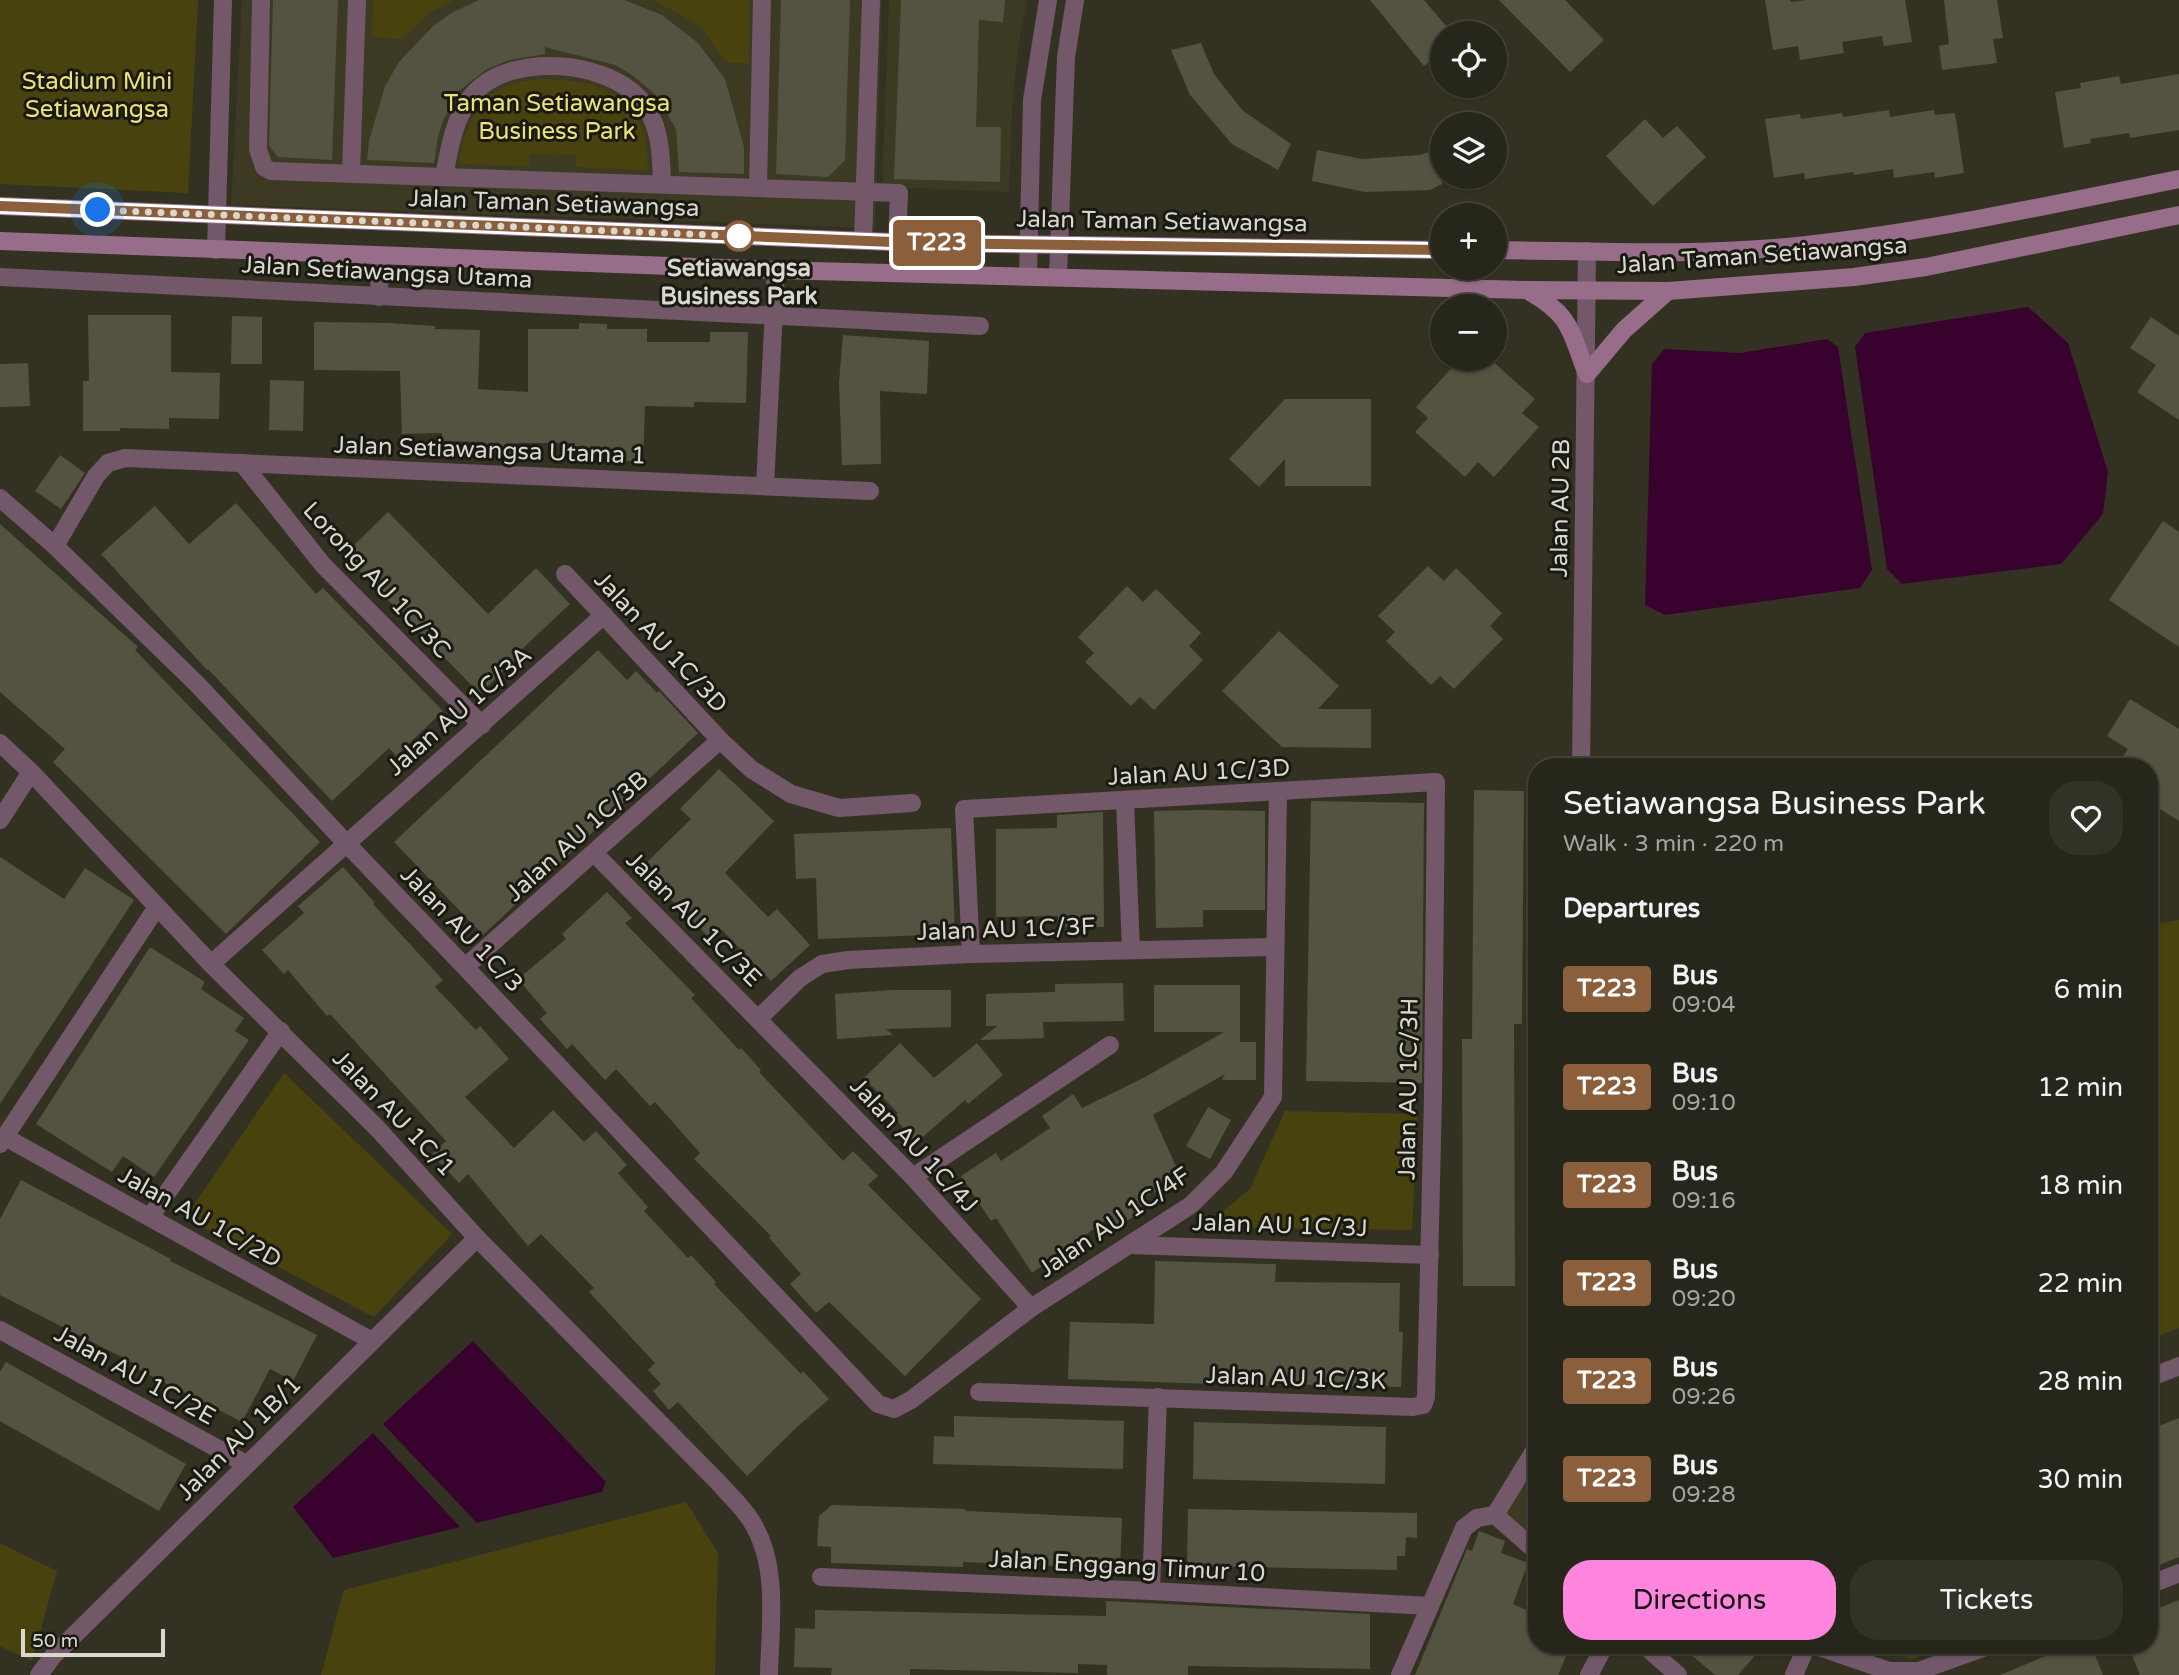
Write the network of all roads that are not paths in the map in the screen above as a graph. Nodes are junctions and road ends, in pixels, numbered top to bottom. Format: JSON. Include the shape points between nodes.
{"nodes":[{"id":1,"x":223,"y":0,"type":"edge"},
{"id":2,"x":261,"y":0,"type":"edge"},
{"id":3,"x":357,"y":0,"type":"edge"},
{"id":4,"x":762,"y":0,"type":"edge"},
{"id":5,"x":871,"y":0,"type":"edge"},
{"id":6,"x":1048,"y":0,"type":"edge"},
{"id":7,"x":1075,"y":0,"type":"edge"},
{"id":8,"x":1066,"y":57,"type":"junction"},
{"id":9,"x":1035,"y":70,"type":"junction"},
{"id":10,"x":351,"y":173,"type":"junction"},
{"id":11,"x":444,"y":177,"type":"junction"},
{"id":12,"x":2179,"y":178,"type":"edge"},
{"id":13,"x":662,"y":184,"type":"junction"},
{"id":14,"x":758,"y":188,"type":"junction"},
{"id":15,"x":864,"y":192,"type":"junction"},
{"id":16,"x":0,"y":206,"type":"edge"},
{"id":17,"x":217,"y":214,"type":"junction"},
{"id":18,"x":2179,"y":215,"type":"edge"},
{"id":19,"x":0,"y":241,"type":"edge"},
{"id":20,"x":863,"y":241,"type":"junction"},
{"id":21,"x":897,"y":242,"type":"junction"},
{"id":22,"x":1028,"y":244,"type":"junction"},
{"id":23,"x":1059,"y":244,"type":"junction"},
{"id":24,"x":216,"y":250,"type":"junction"},
{"id":25,"x":1430,"y":250,"type":"edge"},
{"id":26,"x":1507,"y":250,"type":"edge"},
{"id":27,"x":1587,"y":251,"type":"junction"},
{"id":28,"x":380,"y":256,"type":"junction"},
{"id":29,"x":776,"y":270,"type":"junction"},
{"id":30,"x":1028,"y":276,"type":"junction"},
{"id":31,"x":1058,"y":276,"type":"junction"},
{"id":32,"x":0,"y":277,"type":"edge"},
{"id":33,"x":1527,"y":290,"type":"junction"},
{"id":34,"x":1587,"y":290,"type":"junction"},
{"id":35,"x":1668,"y":291,"type":"junction"},
{"id":36,"x":379,"y":298,"type":"junction"},
{"id":37,"x":772,"y":314,"type":"junction"},
{"id":38,"x":980,"y":326,"type":"dead end"},
{"id":39,"x":1587,"y":374,"type":"junction"},
{"id":40,"x":242,"y":463,"type":"junction"},
{"id":41,"x":765,"y":486,"type":"junction"},
{"id":42,"x":870,"y":491,"type":"dead end"},
{"id":43,"x":0,"y":498,"type":"edge"},
{"id":44,"x":55,"y":546,"type":"junction"},
{"id":45,"x":565,"y":574,"type":"dead end"},
{"id":46,"x":604,"y":615,"type":"junction"},
{"id":47,"x":482,"y":725,"type":"junction"},
{"id":48,"x":720,"y":740,"type":"junction"},
{"id":49,"x":0,"y":743,"type":"edge"},
{"id":50,"x":1581,"y":758,"type":"edge"},
{"id":51,"x":31,"y":772,"type":"junction"},
{"id":52,"x":1436,"y":782,"type":"joint"},
{"id":53,"x":1278,"y":793,"type":"junction"},
{"id":54,"x":1125,"y":801,"type":"junction"},
{"id":55,"x":912,"y":803,"type":"dead end"},
{"id":56,"x":0,"y":820,"type":"edge"},
{"id":57,"x":346,"y":843,"type":"junction"},
{"id":58,"x":594,"y":854,"type":"junction"},
{"id":59,"x":158,"y":907,"type":"junction"},
{"id":60,"x":1275,"y":947,"type":"junction"},
{"id":61,"x":1131,"y":950,"type":"junction"},
{"id":62,"x":971,"y":954,"type":"junction"},
{"id":63,"x":211,"y":964,"type":"junction"},
{"id":64,"x":466,"y":967,"type":"junction"},
{"id":65,"x":758,"y":1019,"type":"junction"},
{"id":66,"x":281,"y":1031,"type":"junction"},
{"id":67,"x":1110,"y":1045,"type":"dead end"},
{"id":68,"x":2,"y":1140,"type":"edge"},
{"id":69,"x":913,"y":1177,"type":"junction"},
{"id":70,"x":150,"y":1217,"type":"junction"},
{"id":71,"x":477,"y":1238,"type":"junction"},
{"id":72,"x":1129,"y":1245,"type":"junction"},
{"id":73,"x":1430,"y":1255,"type":"junction"},
{"id":74,"x":1031,"y":1308,"type":"junction"},
{"id":75,"x":0,"y":1330,"type":"edge"},
{"id":76,"x":372,"y":1341,"type":"junction"},
{"id":77,"x":2179,"y":1366,"type":"edge"},
{"id":78,"x":2158,"y":1374,"type":"edge"},
{"id":79,"x":979,"y":1392,"type":"dead end"},
{"id":80,"x":1158,"y":1397,"type":"junction"},
{"id":81,"x":1426,"y":1397,"type":"joint"},
{"id":82,"x":878,"y":1404,"type":"joint"},
{"id":83,"x":1528,"y":1461,"type":"edge"},
{"id":84,"x":246,"y":1464,"type":"junction"},
{"id":85,"x":1495,"y":1515,"type":"junction"},
{"id":86,"x":1528,"y":1544,"type":"edge"},
{"id":87,"x":2179,"y":1573,"type":"edge"},
{"id":88,"x":821,"y":1577,"type":"dead end"},
{"id":89,"x":2158,"y":1581,"type":"edge"},
{"id":90,"x":1151,"y":1591,"type":"junction"},
{"id":91,"x":1430,"y":1606,"type":"junction"},
{"id":92,"x":1600,"y":1654,"type":"edge"},
{"id":93,"x":1654,"y":1654,"type":"edge"},
{"id":94,"x":1803,"y":1654,"type":"edge"},
{"id":95,"x":1839,"y":1654,"type":"edge"},
{"id":96,"x":1966,"y":1654,"type":"edge"},
{"id":97,"x":39,"y":1675,"type":"edge"},
{"id":98,"x":769,"y":1675,"type":"edge"},
{"id":99,"x":1400,"y":1675,"type":"edge"},
{"id":100,"x":1589,"y":1675,"type":"edge"},
{"id":101,"x":1678,"y":1675,"type":"edge"},
{"id":102,"x":1794,"y":1675,"type":"edge"}],
"edges":[{"from":1,"to":17,"type":"street"},
{"from":2,"to":10,"type":"street","via":[[258,149],[264,167],[271,171]]},
{"from":3,"to":10,"type":"street"},
{"from":4,"to":14,"type":"street"},
{"from":5,"to":15,"type":"street"},
{"from":6,"to":9,"type":"street"},
{"from":7,"to":8,"type":"street"},
{"from":8,"to":9,"type":"street"},
{"from":8,"to":23,"type":"street"},
{"from":9,"to":22,"type":"street"},
{"from":10,"to":11,"type":"street"},
{"from":11,"to":13,"type":"street"},
{"from":11,"to":13,"type":"street","via":[[459,117],[475,92],[520,68],[556,67],[608,76],[639,99],[657,130]]},
{"from":12,"to":27,"type":"main road","name":"Jalan Taman Setiawangsa","via":[[1908,232],[1785,247]]},
{"from":13,"to":14,"type":"street"},
{"from":14,"to":15,"type":"street"},
{"from":15,"to":20,"type":"street"},
{"from":15,"to":21,"type":"street","via":[[899,193]]},
{"from":16,"to":17,"type":"main road","name":"Jalan Taman Setiawangsa"},
{"from":17,"to":20,"type":"main road","name":"Jalan Taman Setiawangsa"},
{"from":17,"to":24,"type":"street"},
{"from":18,"to":35,"type":"main road","name":"Jalan Taman Setiawangsa","via":[[1926,267]]},
{"from":19,"to":24,"type":"main road","name":"Jalan Taman Setiawangsa"},
{"from":20,"to":21,"type":"main road","name":"Jalan Taman Setiawangsa"},
{"from":21,"to":22,"type":"main road","name":"Jalan Taman Setiawangsa"},
{"from":22,"to":23,"type":"main road","name":"Jalan Taman Setiawangsa"},
{"from":22,"to":30,"type":"street"},
{"from":23,"to":25,"type":"main road","name":"Jalan Taman Setiawangsa"},
{"from":23,"to":31,"type":"street"},
{"from":24,"to":28,"type":"main road","name":"Jalan Taman Setiawangsa"},
{"from":26,"to":27,"type":"main road","name":"Jalan Taman Setiawangsa"},
{"from":27,"to":34,"type":"street","name":"Jalan AU 2B"},
{"from":28,"to":29,"type":"main road","name":"Jalan Taman Setiawangsa"},
{"from":28,"to":36,"type":"street"},
{"from":29,"to":30,"type":"main road","name":"Jalan Taman Setiawangsa"},
{"from":29,"to":37,"type":"street"},
{"from":30,"to":31,"type":"main road","name":"Jalan Taman Setiawangsa"},
{"from":31,"to":33,"type":"main road","name":"Jalan Taman Setiawangsa"},
{"from":32,"to":36,"type":"street","name":"Jalan Setiawangsa Utama"},
{"from":33,"to":34,"type":"main road","name":"Jalan Taman Setiawangsa"},
{"from":33,"to":39,"type":"main road","via":[[1566,318]]},
{"from":34,"to":35,"type":"main road","name":"Jalan Taman Setiawangsa"},
{"from":34,"to":39,"type":"street","name":"Jalan AU 2B"},
{"from":35,"to":39,"type":"main road","via":[[1624,330]]},
{"from":36,"to":37,"type":"street","name":"Jalan Setiawangsa Utama"},
{"from":37,"to":38,"type":"street","name":"Jalan Setiawangsa Utama"},
{"from":37,"to":41,"type":"street"},
{"from":39,"to":50,"type":"street","name":"Jalan AU 2B"},
{"from":40,"to":41,"type":"street","name":"Jalan Setiawangsa Utama 1"},
{"from":40,"to":44,"type":"street","name":"Jalan Setiawangsa Utama 1","via":[[125,458],[108,463]]},
{"from":40,"to":47,"type":"street","name":"Lorong AU 1C/3C","via":[[323,565]]},
{"from":41,"to":42,"type":"street","name":"Jalan Setiawangsa Utama 1"},
{"from":43,"to":44,"type":"street","name":"Jalan AU 1C/3"},
{"from":44,"to":57,"type":"street","name":"Jalan AU 1C/3","via":[[197,684]]},
{"from":45,"to":46,"type":"street","name":"Jalan AU 1C/3D"},
{"from":46,"to":47,"type":"street","name":"Jalan AU 1C/3A"},
{"from":46,"to":48,"type":"street","name":"Jalan AU 1C/3D"},
{"from":47,"to":57,"type":"street","name":"Jalan AU 1C/3A"},
{"from":48,"to":55,"type":"street","name":"Jalan AU 1C/3D","via":[[751,769],[791,794],[839,808]]},
{"from":48,"to":58,"type":"street","name":"Jalan AU 1C/3B"},
{"from":49,"to":51,"type":"street","name":"Jalan AU 1C/1"},
{"from":51,"to":56,"type":"street"},
{"from":51,"to":59,"type":"street","name":"Jalan AU 1C/1"},
{"from":52,"to":53,"type":"street","name":"Jalan AU 1C/3D"},
{"from":52,"to":73,"type":"street","name":"Jalan AU 1C/3H"},
{"from":53,"to":54,"type":"street","name":"Jalan AU 1C/3D"},
{"from":53,"to":60,"type":"street","name":"Jalan AU 1C/4F"},
{"from":54,"to":61,"type":"street"},
{"from":54,"to":62,"type":"street","name":"Jalan AU 1C/3D","via":[[964,809]]},
{"from":57,"to":63,"type":"street","name":"Jalan AU 1C/3A"},
{"from":57,"to":64,"type":"street","name":"Jalan AU 1C/3"},
{"from":58,"to":64,"type":"street","name":"Jalan AU 1C/3B"},
{"from":58,"to":65,"type":"street","name":"Jalan AU 1C/3E"},
{"from":59,"to":63,"type":"street","name":"Jalan AU 1C/1"},
{"from":59,"to":68,"type":"street"},
{"from":60,"to":61,"type":"street","name":"Jalan AU 1C/3F"},
{"from":60,"to":72,"type":"street","name":"Jalan AU 1C/4F","via":[[1273,1097],[1224,1172],[1191,1205]]},
{"from":61,"to":62,"type":"street","name":"Jalan AU 1C/3F"},
{"from":62,"to":65,"type":"street","name":"Jalan AU 1C/3F","via":[[822,964],[800,978]]},
{"from":63,"to":66,"type":"street","name":"Jalan AU 1C/1"},
{"from":64,"to":82,"type":"street","name":"Jalan AU 1C/3"},
{"from":65,"to":69,"type":"street","name":"Jalan AU 1C/4J"},
{"from":66,"to":70,"type":"street"},
{"from":66,"to":71,"type":"street","name":"Jalan AU 1C/1"},
{"from":67,"to":69,"type":"street"},
{"from":68,"to":70,"type":"street","name":"Jalan AU 1C/2D"},
{"from":69,"to":74,"type":"street","name":"Jalan AU 1C/4J"},
{"from":70,"to":76,"type":"street","name":"Jalan AU 1C/2D"},
{"from":71,"to":76,"type":"street","name":"Jalan AU 1B/1"},
{"from":71,"to":98,"type":"street","name":"Jalan AU 1C/1","via":[[751,1520],[772,1582]]},
{"from":72,"to":73,"type":"street","name":"Jalan AU 1C/3J"},
{"from":72,"to":74,"type":"street","name":"Jalan AU 1C/4F"},
{"from":73,"to":81,"type":"street","name":"Jalan AU 1C/3H"},
{"from":74,"to":82,"type":"street","name":"Jalan AU 1C/4F","via":[[911,1400],[894,1409]]},
{"from":75,"to":84,"type":"street","name":"Jalan AU 1C/2E"},
{"from":76,"to":84,"type":"street","name":"Jalan AU 1B/1"},
{"from":77,"to":78,"type":"street"},
{"from":79,"to":80,"type":"street","name":"Jalan AU 1C/3K"},
{"from":80,"to":81,"type":"street","name":"Jalan AU 1C/3K","via":[[1413,1407],[1423,1405]]},
{"from":80,"to":90,"type":"street"},
{"from":83,"to":85,"type":"street"},
{"from":84,"to":97,"type":"street","name":"Jalan AU 1B/1"},
{"from":85,"to":86,"type":"street"},
{"from":85,"to":91,"type":"street","via":[[1477,1518],[1464,1528]]},
{"from":87,"to":89,"type":"street"},
{"from":88,"to":90,"type":"street","name":"Jalan Enggang Timur 10"},
{"from":90,"to":91,"type":"street","name":"Jalan Enggang Timur 10"},
{"from":91,"to":99,"type":"street"},
{"from":92,"to":100,"type":"street"},
{"from":93,"to":101,"type":"street"},
{"from":94,"to":102,"type":"street"},
{"from":95,"to":96,"type":"street","via":[[1889,1671],[1919,1671]]}]}
